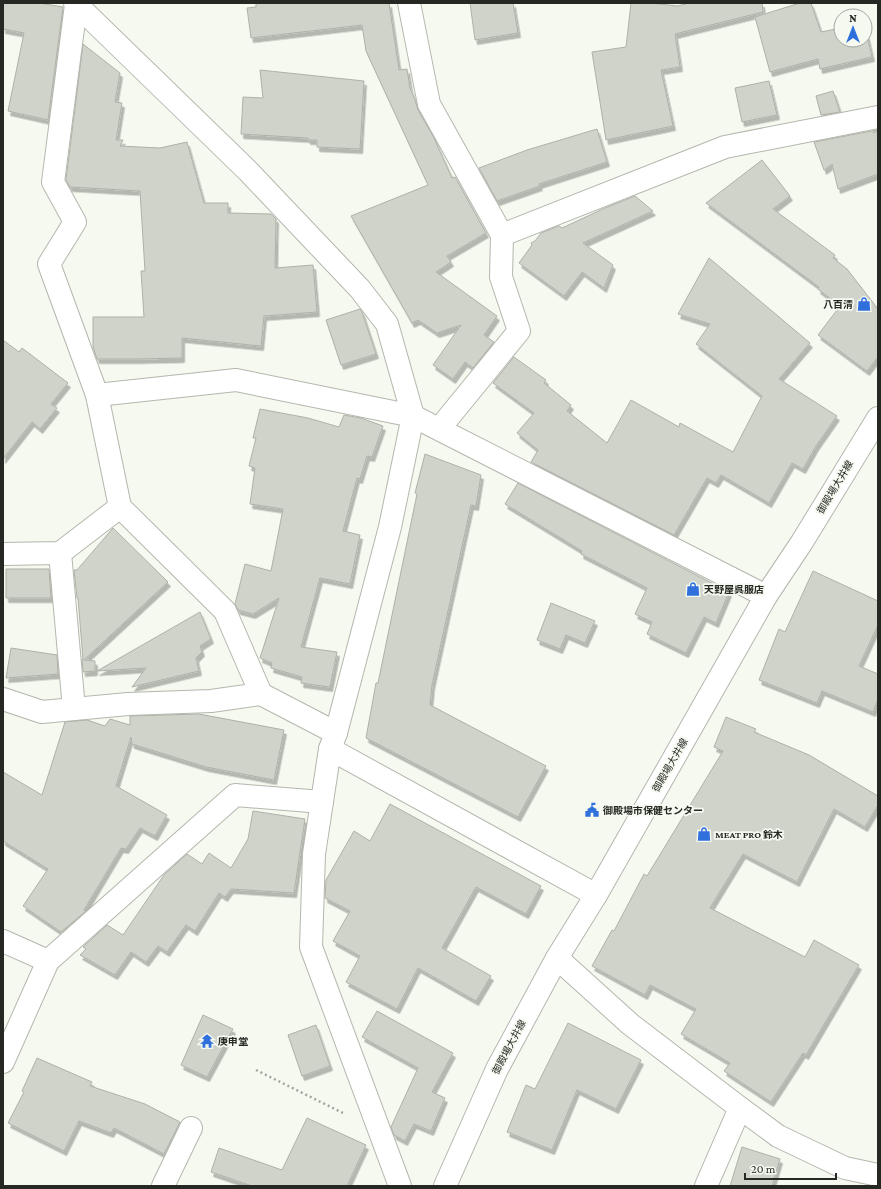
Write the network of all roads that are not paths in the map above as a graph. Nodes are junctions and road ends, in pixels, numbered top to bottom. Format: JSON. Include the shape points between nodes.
{"nodes":[{"id":1,"x":409,"y":3,"type":"edge"},
{"id":2,"x":76,"y":4,"type":"edge"},
{"id":3,"x":878,"y":117,"type":"edge"},
{"id":4,"x":502,"y":235,"type":"junction"},
{"id":5,"x":97,"y":395,"type":"junction"},
{"id":6,"x":413,"y":416,"type":"junction"},
{"id":7,"x":877,"y":422,"type":"edge"},
{"id":8,"x":439,"y":429,"type":"junction"},
{"id":9,"x":120,"y":507,"type":"junction"},
{"id":10,"x":60,"y":553,"type":"junction"},
{"id":11,"x":3,"y":554,"type":"edge"},
{"id":12,"x":766,"y":596,"type":"junction"},
{"id":13,"x":261,"y":694,"type":"junction"},
{"id":14,"x":3,"y":699,"type":"edge"},
{"id":15,"x":74,"y":709,"type":"junction"},
{"id":16,"x":333,"y":741,"type":"junction"},
{"id":17,"x":322,"y":802,"type":"junction"},
{"id":18,"x":596,"y":895,"type":"junction"},
{"id":19,"x":3,"y":941,"type":"edge"},
{"id":20,"x":557,"y":958,"type":"junction"},
{"id":21,"x":48,"y":961,"type":"junction"},
{"id":22,"x":3,"y":1062,"type":"edge"},
{"id":23,"x":740,"y":1108,"type":"junction"},
{"id":24,"x":191,"y":1128,"type":"dead end"},
{"id":25,"x":878,"y":1175,"type":"edge"},
{"id":26,"x":163,"y":1186,"type":"edge"},
{"id":27,"x":400,"y":1186,"type":"edge"},
{"id":28,"x":445,"y":1186,"type":"edge"},
{"id":29,"x":706,"y":1186,"type":"edge"}],
"edges":[{"from":1,"to":4,"type":"street","via":[[429,104]]},
{"from":2,"to":5,"type":"street","via":[[53,182],[74,222],[49,264]]},
{"from":2,"to":6,"type":"street","via":[[243,165],[360,289],[387,324]]},
{"from":3,"to":4,"type":"street","via":[[725,148]]},
{"from":4,"to":8,"type":"street","via":[[501,277],[519,331]]},
{"from":5,"to":6,"type":"street","via":[[236,380]]},
{"from":5,"to":9,"type":"street"},
{"from":6,"to":8,"type":"street"},
{"from":6,"to":16,"type":"street","via":[[390,528]]},
{"from":7,"to":12,"type":"street","name":"御殿場大井線"},
{"from":8,"to":12,"type":"street"},
{"from":9,"to":10,"type":"street"},
{"from":9,"to":13,"type":"street","via":[[225,611]]},
{"from":10,"to":11,"type":"street"},
{"from":10,"to":15,"type":"street"},
{"from":12,"to":18,"type":"street","name":"御殿場大井線"},
{"from":13,"to":15,"type":"street","via":[[211,701]]},
{"from":13,"to":16,"type":"street"},
{"from":14,"to":15,"type":"street","via":[[42,712]]},
{"from":16,"to":17,"type":"street"},
{"from":16,"to":18,"type":"street"},
{"from":17,"to":21,"type":"street","via":[[235,794]]},
{"from":17,"to":27,"type":"street","via":[[314,854],[311,947]]},
{"from":18,"to":20,"type":"street","name":"御殿場大井線"},
{"from":19,"to":21,"type":"street"},
{"from":20,"to":23,"type":"street","via":[[630,1024]]},
{"from":20,"to":28,"type":"street","name":"御殿場大井線","via":[[497,1069]]},
{"from":21,"to":22,"type":"street"},
{"from":23,"to":25,"type":"street","via":[[778,1136],[845,1168]]},
{"from":23,"to":29,"type":"street"},
{"from":24,"to":26,"type":"street"}]}
